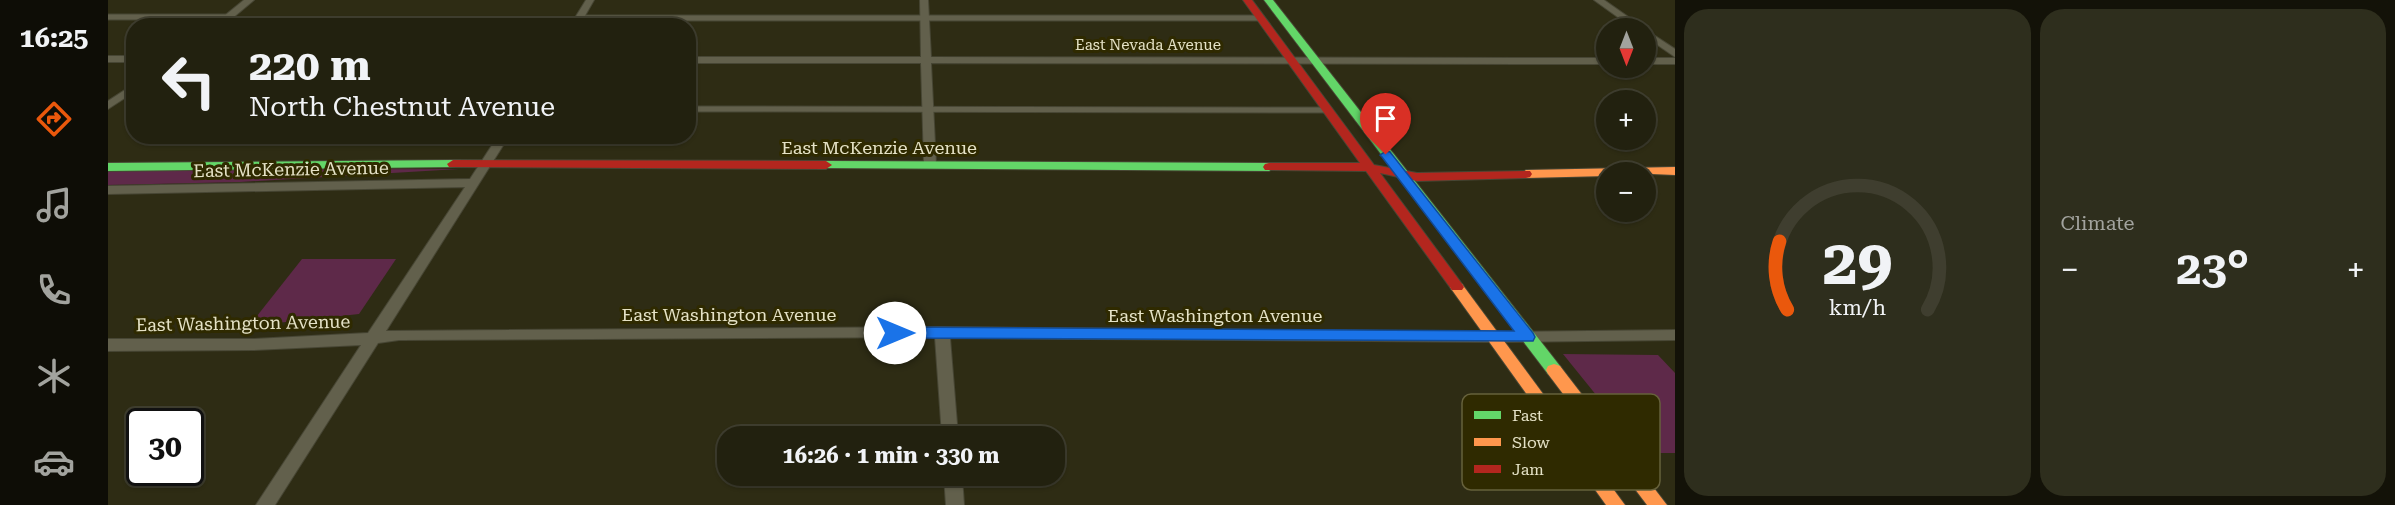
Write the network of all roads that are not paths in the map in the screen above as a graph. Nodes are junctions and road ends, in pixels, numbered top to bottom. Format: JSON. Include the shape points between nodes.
{"nodes":[{"id":1,"x":250,"y":0,"type":"edge"},
{"id":2,"x":590,"y":0,"type":"edge"},
{"id":3,"x":924,"y":0,"type":"edge"},
{"id":4,"x":1247,"y":0,"type":"edge"},
{"id":5,"x":1268,"y":0,"type":"edge"},
{"id":6,"x":1598,"y":0,"type":"edge"},
{"id":7,"x":108,"y":16,"type":"edge"},
{"id":8,"x":924,"y":16,"type":"junction"},
{"id":9,"x":227,"y":17,"type":"joint"},
{"id":10,"x":579,"y":18,"type":"edge"},
{"id":11,"x":1260,"y":18,"type":"junction"},
{"id":12,"x":1624,"y":18,"type":"edge"},
{"id":13,"x":696,"y":20,"type":"edge"},
{"id":14,"x":1656,"y":40,"type":"edge"},
{"id":15,"x":1675,"y":54,"type":"edge"},
{"id":16,"x":108,"y":59,"type":"edge"},
{"id":17,"x":126,"y":59,"type":"edge"},
{"id":18,"x":925,"y":59,"type":"junction"},
{"id":19,"x":696,"y":60,"type":"edge"},
{"id":20,"x":1291,"y":61,"type":"junction"},
{"id":21,"x":1314,"y":61,"type":"junction"},
{"id":22,"x":1596,"y":61,"type":"edge"},
{"id":23,"x":1656,"y":61,"type":"edge"},
{"id":24,"x":1675,"y":61,"type":"edge"},
{"id":25,"x":126,"y":93,"type":"edge"},
{"id":26,"x":108,"y":106,"type":"edge"},
{"id":27,"x":928,"y":108,"type":"junction"},
{"id":28,"x":696,"y":109,"type":"edge"},
{"id":29,"x":1326,"y":110,"type":"junction"},
{"id":30,"x":499,"y":144,"type":"edge"},
{"id":31,"x":487,"y":164,"type":"junction"},
{"id":32,"x":930,"y":164,"type":"junction"},
{"id":33,"x":108,"y":166,"type":"edge"},
{"id":34,"x":1368,"y":167,"type":"junction"},
{"id":35,"x":1675,"y":171,"type":"edge"},
{"id":36,"x":1400,"y":174,"type":"junction"},
{"id":37,"x":474,"y":183,"type":"junction"},
{"id":38,"x":108,"y":190,"type":"edge"},
{"id":39,"x":942,"y":332,"type":"junction"},
{"id":40,"x":1675,"y":335,"type":"edge"},
{"id":41,"x":1493,"y":337,"type":"junction"},
{"id":42,"x":1527,"y":337,"type":"junction"},
{"id":43,"x":375,"y":338,"type":"junction"},
{"id":44,"x":108,"y":345,"type":"edge"},
{"id":45,"x":1535,"y":394,"type":"edge"},
{"id":46,"x":1571,"y":394,"type":"edge"},
{"id":47,"x":949,"y":426,"type":"edge"},
{"id":48,"x":954,"y":486,"type":"edge"},
{"id":49,"x":1605,"y":490,"type":"edge"},
{"id":50,"x":1646,"y":490,"type":"edge"},
{"id":51,"x":265,"y":505,"type":"edge"},
{"id":52,"x":955,"y":505,"type":"edge"},
{"id":53,"x":1616,"y":505,"type":"edge"},
{"id":54,"x":1658,"y":505,"type":"edge"}],
"edges":[{"from":1,"to":9,"type":"street"},
{"from":2,"to":10,"type":"street"},
{"from":3,"to":8,"type":"street"},
{"from":4,"to":11,"type":"street"},
{"from":5,"to":21,"type":"street"},
{"from":6,"to":12,"type":"street"},
{"from":7,"to":9,"type":"lane"},
{"from":8,"to":11,"type":"lane"},
{"from":8,"to":13,"type":"lane"},
{"from":8,"to":18,"type":"street"},
{"from":11,"to":20,"type":"street"},
{"from":14,"to":15,"type":"street"},
{"from":16,"to":17,"type":"street"},
{"from":18,"to":19,"type":"street","name":"East Nevada Avenue"},
{"from":18,"to":20,"type":"street","name":"East Nevada Avenue"},
{"from":18,"to":27,"type":"street"},
{"from":20,"to":21,"type":"street","name":"East Nevada Avenue"},
{"from":20,"to":29,"type":"street"},
{"from":21,"to":22,"type":"street","name":"East Nevada Avenue"},
{"from":21,"to":36,"type":"street"},
{"from":23,"to":24,"type":"street"},
{"from":25,"to":26,"type":"street"},
{"from":27,"to":28,"type":"lane"},
{"from":27,"to":29,"type":"lane"},
{"from":27,"to":32,"type":"street"},
{"from":29,"to":34,"type":"street"},
{"from":30,"to":31,"type":"street"},
{"from":31,"to":32,"type":"street","name":"East McKenzie Avenue"},
{"from":31,"to":33,"type":"street","name":"East McKenzie Avenue"},
{"from":31,"to":37,"type":"street"},
{"from":32,"to":34,"type":"street","name":"East McKenzie Avenue"},
{"from":34,"to":36,"type":"street","name":"East McKenzie Avenue"},
{"from":34,"to":41,"type":"street"},
{"from":35,"to":36,"type":"street","name":"East McKenzie Avenue","via":[[1463,177]]},
{"from":36,"to":42,"type":"street"},
{"from":37,"to":38,"type":"street","name":"East McKenzie Avenue"},
{"from":37,"to":43,"type":"street"},
{"from":39,"to":41,"type":"street","name":"East Washington Avenue"},
{"from":39,"to":43,"type":"street","name":"East Washington Avenue"},
{"from":39,"to":47,"type":"street"},
{"from":40,"to":42,"type":"street","name":"East Washington Avenue"},
{"from":41,"to":42,"type":"street","name":"East Washington Avenue"},
{"from":41,"to":45,"type":"street"},
{"from":42,"to":46,"type":"street"},
{"from":43,"to":44,"type":"street","name":"East Washington Avenue","via":[[283,345]]},
{"from":43,"to":51,"type":"street"},
{"from":48,"to":52,"type":"street"},
{"from":49,"to":53,"type":"street"},
{"from":50,"to":54,"type":"street"}]}
